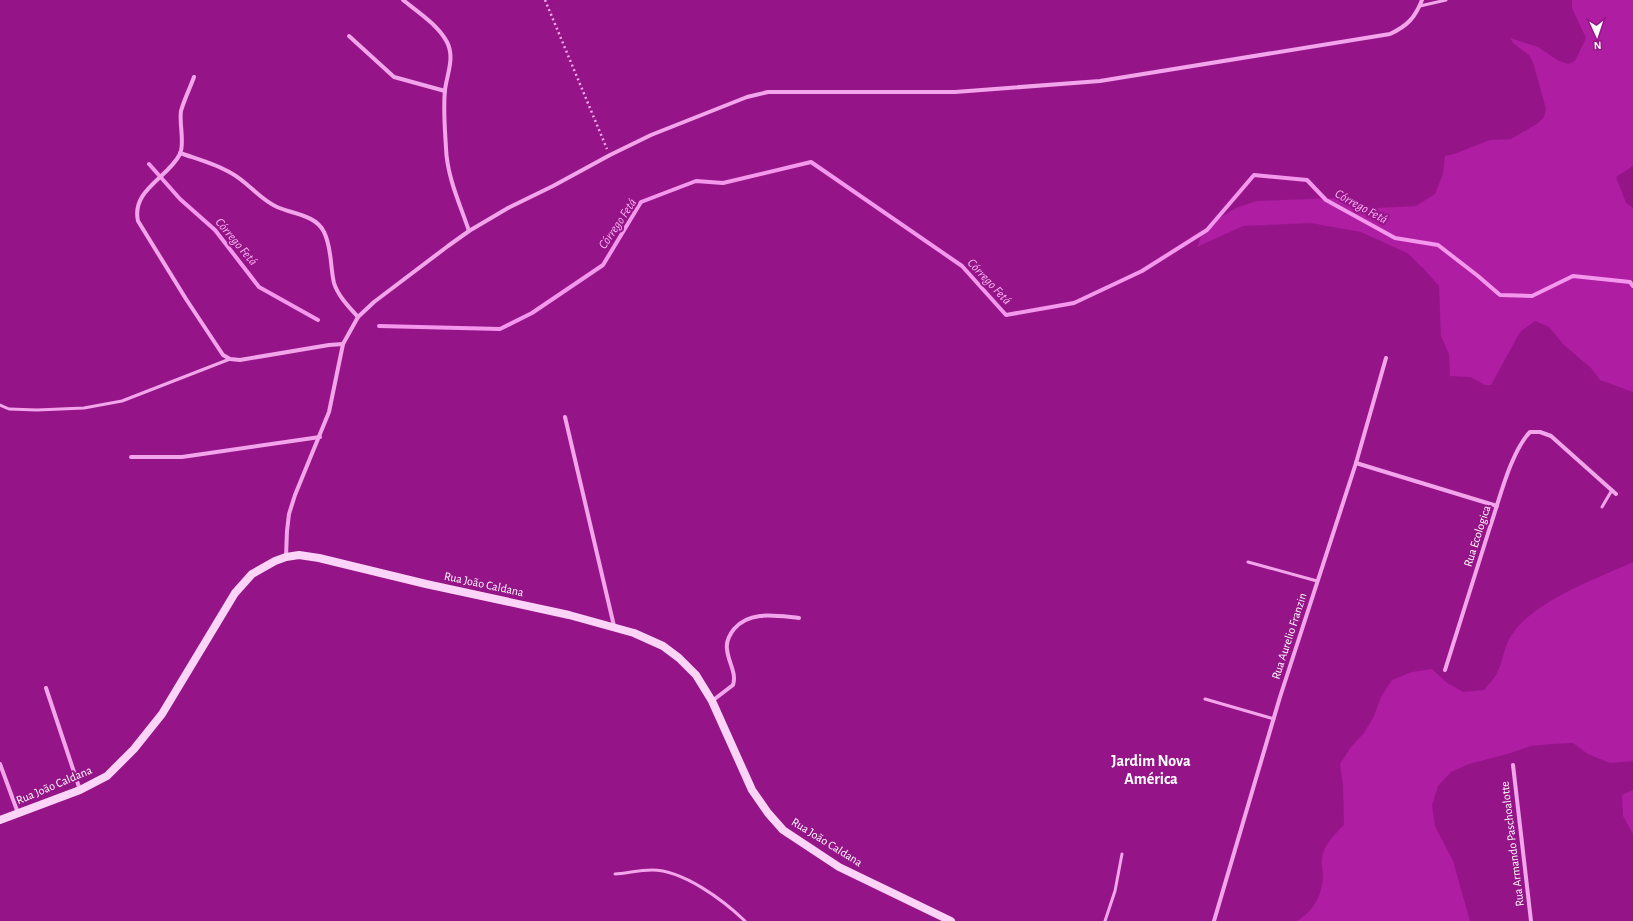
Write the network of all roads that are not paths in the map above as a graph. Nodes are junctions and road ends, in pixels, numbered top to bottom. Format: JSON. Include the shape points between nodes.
{"nodes":[{"id":1,"x":403,"y":0,"type":"edge"},
{"id":2,"x":1422,"y":0,"type":"edge"},
{"id":3,"x":1446,"y":0,"type":"edge"},
{"id":4,"x":1420,"y":6,"type":"junction"},
{"id":5,"x":349,"y":36,"type":"dead end"},
{"id":6,"x":194,"y":77,"type":"dead end"},
{"id":7,"x":445,"y":91,"type":"junction"},
{"id":8,"x":180,"y":153,"type":"junction"},
{"id":9,"x":469,"y":231,"type":"junction"},
{"id":10,"x":358,"y":317,"type":"junction"},
{"id":11,"x":344,"y":344,"type":"junction"},
{"id":12,"x":1386,"y":358,"type":"dead end"},
{"id":13,"x":230,"y":359,"type":"junction"},
{"id":14,"x":0,"y":404,"type":"edge"},
{"id":15,"x":565,"y":417,"type":"dead end"},
{"id":16,"x":320,"y":437,"type":"junction"},
{"id":17,"x":131,"y":457,"type":"dead end"},
{"id":18,"x":1356,"y":462,"type":"junction"},
{"id":19,"x":1612,"y":490,"type":"junction"},
{"id":20,"x":1616,"y":494,"type":"dead end"},
{"id":21,"x":1497,"y":506,"type":"junction"},
{"id":22,"x":1602,"y":507,"type":"dead end"},
{"id":23,"x":286,"y":557,"type":"junction"},
{"id":24,"x":1248,"y":562,"type":"dead end"},
{"id":25,"x":1318,"y":581,"type":"junction"},
{"id":26,"x":799,"y":618,"type":"dead end"},
{"id":27,"x":614,"y":626,"type":"junction"},
{"id":28,"x":1445,"y":670,"type":"dead end"},
{"id":29,"x":46,"y":688,"type":"dead end"},
{"id":30,"x":1205,"y":699,"type":"dead end"},
{"id":31,"x":712,"y":701,"type":"junction"},
{"id":32,"x":1274,"y":719,"type":"junction"},
{"id":33,"x":0,"y":764,"type":"edge"},
{"id":34,"x":1513,"y":765,"type":"dead end"},
{"id":35,"x":80,"y":790,"type":"junction"},
{"id":36,"x":18,"y":814,"type":"junction"},
{"id":37,"x":0,"y":820,"type":"edge"},
{"id":38,"x":1122,"y":854,"type":"dead end"},
{"id":39,"x":615,"y":874,"type":"dead end"},
{"id":40,"x":745,"y":921,"type":"edge"},
{"id":41,"x":951,"y":921,"type":"edge"},
{"id":42,"x":1105,"y":921,"type":"edge"},
{"id":43,"x":1214,"y":921,"type":"edge"},
{"id":44,"x":1531,"y":921,"type":"edge"}],
"edges":[{"from":1,"to":7,"type":"street","via":[[420,13],[447,42],[450,63]]},
{"from":2,"to":4,"type":"street"},
{"from":3,"to":4,"type":"lane"},
{"from":4,"to":9,"type":"street","via":[[1404,28],[1390,34],[1100,81],[955,92],[768,92],[747,97],[651,134]]},
{"from":5,"to":7,"type":"street","via":[[394,76]]},
{"from":6,"to":8,"type":"street","via":[[181,111]]},
{"from":7,"to":9,"type":"street","via":[[446,150],[454,188]]},
{"from":8,"to":10,"type":"street","via":[[233,173],[262,198],[277,207],[318,223],[328,244],[334,283],[339,294]]},
{"from":8,"to":13,"type":"street","via":[[142,196],[136,213],[138,221],[186,299],[223,355]]},
{"from":9,"to":10,"type":"street","via":[[374,302]]},
{"from":10,"to":11,"type":"street"},
{"from":11,"to":13,"type":"street"},
{"from":11,"to":16,"type":"street","via":[[329,412]]},
{"from":12,"to":18,"type":"street","name":"Rua Aurelio Franzin"},
{"from":13,"to":14,"type":"lane","via":[[122,401],[84,408],[38,410],[9,409]]},
{"from":15,"to":27,"type":"street"},
{"from":16,"to":17,"type":"street","via":[[182,457]]},
{"from":16,"to":23,"type":"street","via":[[289,514]]},
{"from":18,"to":21,"type":"street"},
{"from":18,"to":25,"type":"street","name":"Rua Aurelio Franzin"},
{"from":19,"to":20,"type":"street"},
{"from":19,"to":21,"type":"street","name":"Rua Ecologica","via":[[1551,436],[1530,432],[1516,450]]},
{"from":19,"to":22,"type":"lane"},
{"from":21,"to":28,"type":"street","name":"Rua Ecologica"},
{"from":23,"to":27,"type":"street","name":"Rua João Caldana","via":[[299,555],[319,558]]},
{"from":23,"to":35,"type":"street","name":"Rua João Caldana","via":[[252,574],[235,593],[162,714],[134,749],[107,776]]},
{"from":24,"to":25,"type":"lane"},
{"from":25,"to":32,"type":"street","name":"Rua Aurelio Franzin"},
{"from":26,"to":31,"type":"street","via":[[754,616],[738,624],[730,635],[726,648],[734,674],[733,685]]},
{"from":27,"to":31,"type":"street","name":"Rua João Caldana","via":[[663,646],[680,658],[696,675]]},
{"from":29,"to":35,"type":"street"},
{"from":30,"to":32,"type":"lane"},
{"from":31,"to":41,"type":"street","name":"Rua João Caldana","via":[[752,790],[783,830],[839,867]]},
{"from":32,"to":43,"type":"street","name":"Rua Aurelio Franzin"},
{"from":33,"to":36,"type":"street"},
{"from":34,"to":44,"type":"street","name":"Rua Armando Paschoalotte"},
{"from":35,"to":36,"type":"street","name":"Rua João Caldana"},
{"from":36,"to":37,"type":"street","name":"Rua João Caldana"},
{"from":38,"to":42,"type":"lane","via":[[1115,891]]},
{"from":39,"to":40,"type":"lane","via":[[653,870],[672,873],[699,886]]}]}
